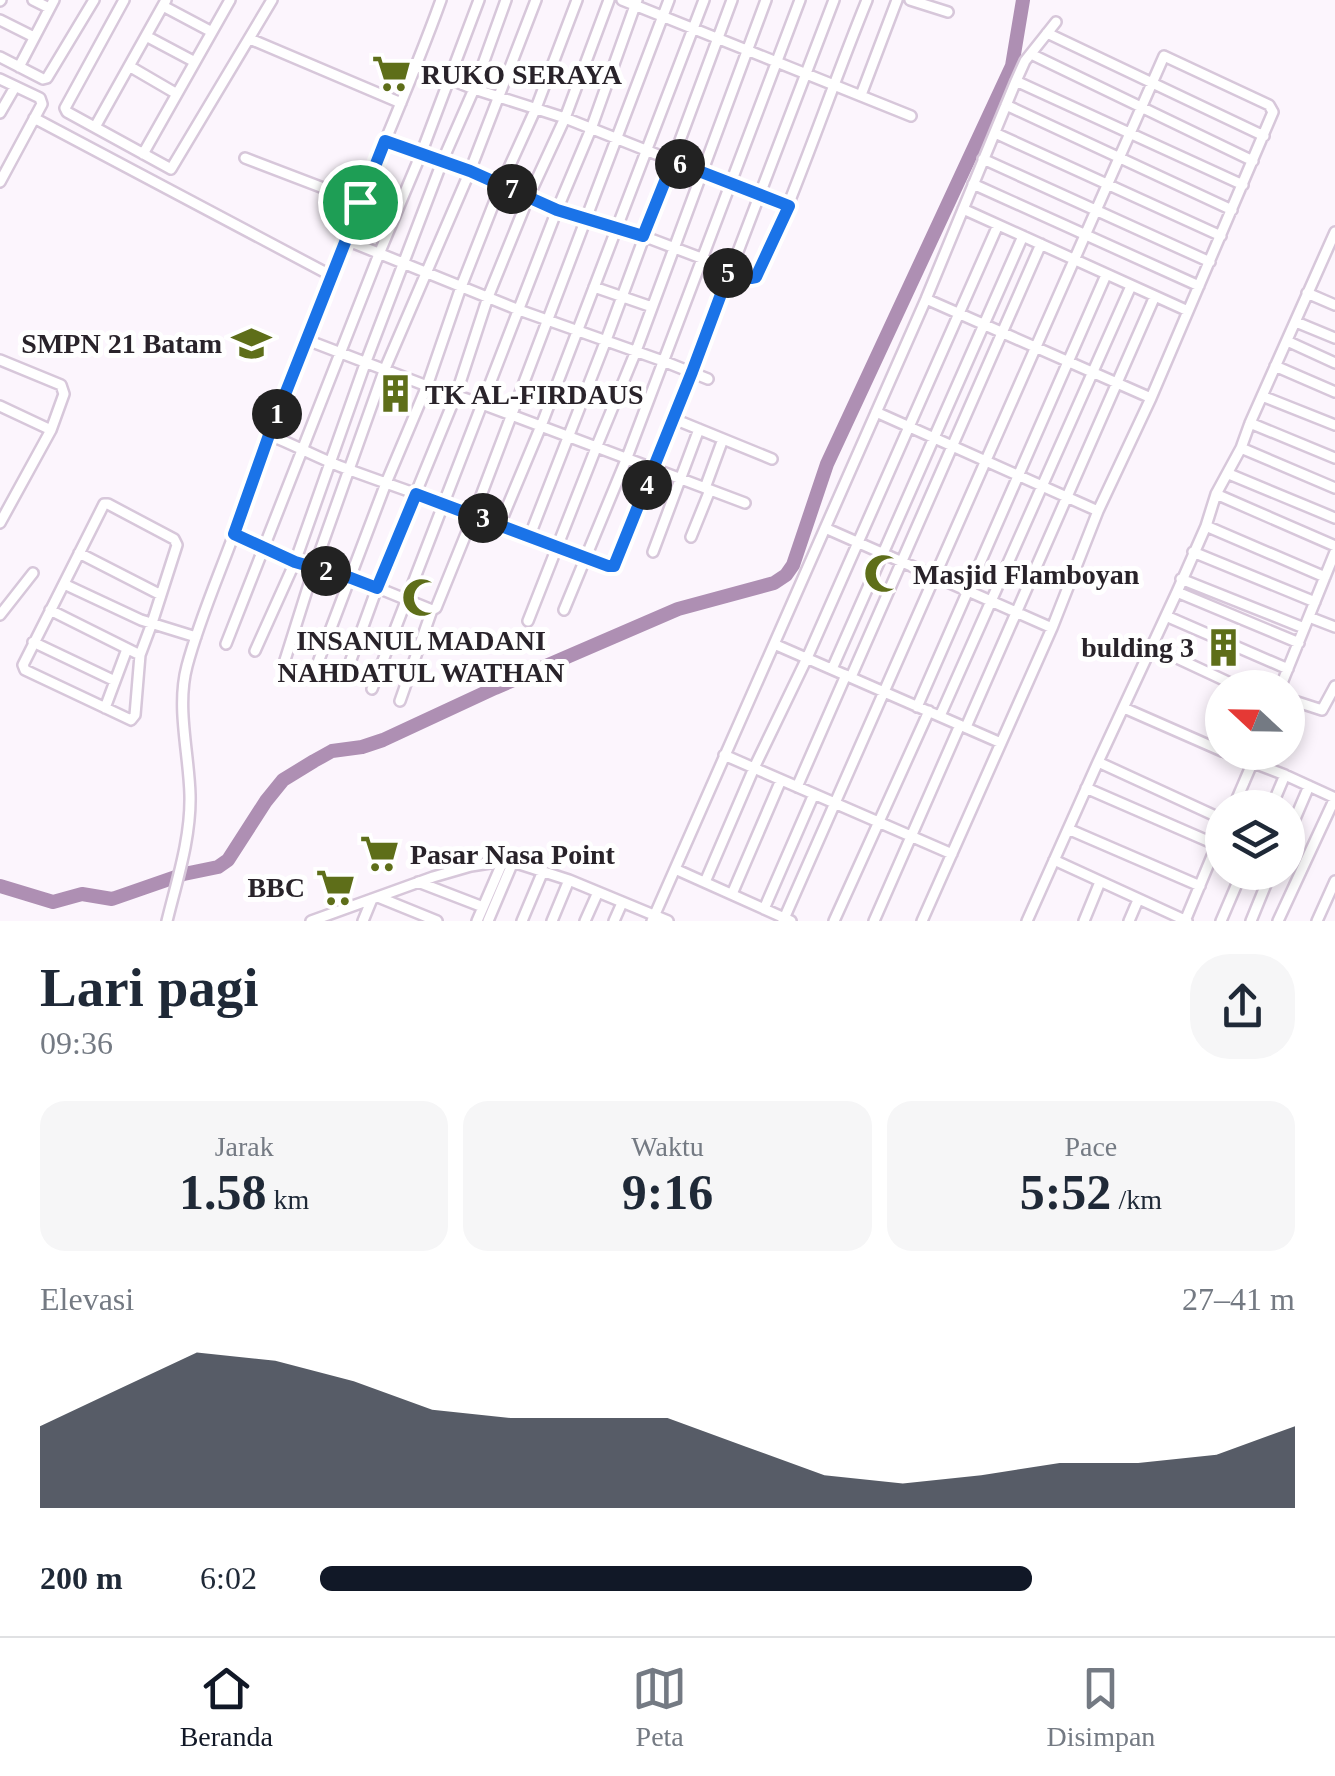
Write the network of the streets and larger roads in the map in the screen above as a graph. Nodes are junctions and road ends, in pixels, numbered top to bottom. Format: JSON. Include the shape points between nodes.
{"nodes":[{"id":1,"x":34,"y":0,"type":"edge"},
{"id":2,"x":94,"y":0,"type":"edge"},
{"id":3,"x":124,"y":0,"type":"edge"},
{"id":4,"x":229,"y":0,"type":"edge"},
{"id":5,"x":272,"y":0,"type":"edge"},
{"id":6,"x":441,"y":0,"type":"edge"},
{"id":7,"x":479,"y":0,"type":"edge"},
{"id":8,"x":506,"y":0,"type":"edge"},
{"id":9,"x":536,"y":0,"type":"edge"},
{"id":10,"x":577,"y":0,"type":"edge"},
{"id":11,"x":609,"y":0,"type":"edge"},
{"id":12,"x":622,"y":0,"type":"edge"},
{"id":13,"x":669,"y":0,"type":"edge"},
{"id":14,"x":704,"y":0,"type":"edge"},
{"id":15,"x":732,"y":0,"type":"edge"},
{"id":16,"x":766,"y":0,"type":"edge"},
{"id":17,"x":800,"y":0,"type":"edge"},
{"id":18,"x":834,"y":0,"type":"edge"},
{"id":19,"x":867,"y":0,"type":"edge"},
{"id":20,"x":896,"y":0,"type":"edge"},
{"id":21,"x":910,"y":0,"type":"edge"},
{"id":22,"x":637,"y":2,"type":"edge"},
{"id":23,"x":165,"y":3,"type":"edge"},
{"id":24,"x":52,"y":4,"type":"edge"},
{"id":25,"x":948,"y":12,"type":"dead end"},
{"id":26,"x":663,"y":16,"type":"junction"},
{"id":27,"x":0,"y":20,"type":"edge"},
{"id":28,"x":1056,"y":22,"type":"dead end"},
{"id":29,"x":693,"y":28,"type":"junction"},
{"id":30,"x":212,"y":32,"type":"junction"},
{"id":31,"x":1046,"y":33,"type":"junction"},
{"id":32,"x":146,"y":36,"type":"junction"},
{"id":33,"x":34,"y":38,"type":"junction"},
{"id":34,"x":717,"y":38,"type":"junction"},
{"id":35,"x":250,"y":39,"type":"junction"},
{"id":36,"x":746,"y":50,"type":"junction"},
{"id":37,"x":1031,"y":54,"type":"junction"},
{"id":38,"x":0,"y":57,"type":"edge"},
{"id":39,"x":195,"y":62,"type":"junction"},
{"id":40,"x":776,"y":62,"type":"junction"},
{"id":41,"x":129,"y":66,"type":"junction"},
{"id":42,"x":417,"y":66,"type":"junction"},
{"id":43,"x":19,"y":67,"type":"junction"},
{"id":44,"x":804,"y":74,"type":"junction"},
{"id":45,"x":0,"y":79,"type":"edge"},
{"id":46,"x":450,"y":79,"type":"junction"},
{"id":47,"x":1016,"y":81,"type":"junction"},
{"id":48,"x":1153,"y":83,"type":"junction"},
{"id":49,"x":832,"y":86,"type":"junction"},
{"id":50,"x":16,"y":87,"type":"junction"},
{"id":51,"x":474,"y":89,"type":"junction"},
{"id":52,"x":177,"y":94,"type":"junction"},
{"id":53,"x":861,"y":95,"type":"junction"},
{"id":54,"x":500,"y":96,"type":"junction"},
{"id":55,"x":401,"y":103,"type":"junction"},
{"id":56,"x":1006,"y":106,"type":"junction"},
{"id":57,"x":536,"y":108,"type":"junction"},
{"id":58,"x":1142,"y":108,"type":"junction"},
{"id":59,"x":0,"y":113,"type":"edge"},
{"id":60,"x":911,"y":116,"type":"dead end"},
{"id":61,"x":34,"y":118,"type":"junction"},
{"id":62,"x":565,"y":118,"type":"junction"},
{"id":63,"x":95,"y":127,"type":"junction"},
{"id":64,"x":591,"y":129,"type":"junction"},
{"id":65,"x":994,"y":133,"type":"junction"},
{"id":66,"x":1130,"y":134,"type":"junction"},
{"id":67,"x":1264,"y":136,"type":"junction"},
{"id":68,"x":616,"y":139,"type":"junction"},
{"id":69,"x":385,"y":141,"type":"junction"},
{"id":70,"x":646,"y":150,"type":"junction"},
{"id":71,"x":143,"y":154,"type":"junction"},
{"id":72,"x":421,"y":154,"type":"junction"},
{"id":73,"x":245,"y":158,"type":"dead end"},
{"id":74,"x":984,"y":158,"type":"junction"},
{"id":75,"x":1120,"y":158,"type":"junction"},
{"id":76,"x":673,"y":161,"type":"junction"},
{"id":77,"x":1254,"y":161,"type":"junction"},
{"id":78,"x":442,"y":162,"type":"junction"},
{"id":79,"x":470,"y":171,"type":"junction"},
{"id":80,"x":702,"y":172,"type":"junction"},
{"id":81,"x":0,"y":182,"type":"edge"},
{"id":82,"x":732,"y":184,"type":"junction"},
{"id":83,"x":973,"y":184,"type":"junction"},
{"id":84,"x":501,"y":185,"type":"junction"},
{"id":85,"x":1108,"y":185,"type":"junction"},
{"id":86,"x":1243,"y":185,"type":"junction"},
{"id":87,"x":760,"y":195,"type":"junction"},
{"id":88,"x":529,"y":196,"type":"junction"},
{"id":89,"x":360,"y":202,"type":"junction"},
{"id":90,"x":789,"y":206,"type":"junction"},
{"id":91,"x":963,"y":209,"type":"junction"},
{"id":92,"x":557,"y":210,"type":"junction"},
{"id":93,"x":1096,"y":210,"type":"junction"},
{"id":94,"x":1232,"y":210,"type":"junction"},
{"id":95,"x":586,"y":218,"type":"junction"},
{"id":96,"x":998,"y":225,"type":"junction"},
{"id":97,"x":617,"y":228,"type":"junction"},
{"id":98,"x":1085,"y":234,"type":"junction"},
{"id":99,"x":643,"y":236,"type":"junction"},
{"id":100,"x":1023,"y":236,"type":"junction"},
{"id":101,"x":1221,"y":236,"type":"junction"},
{"id":102,"x":1334,"y":236,"type":"edge"},
{"id":103,"x":346,"y":240,"type":"junction"},
{"id":104,"x":1041,"y":244,"type":"junction"},
{"id":105,"x":673,"y":247,"type":"junction"},
{"id":106,"x":379,"y":254,"type":"junction"},
{"id":107,"x":703,"y":260,"type":"junction"},
{"id":108,"x":1074,"y":260,"type":"junction"},
{"id":109,"x":1322,"y":261,"type":"junction"},
{"id":110,"x":1210,"y":262,"type":"junction"},
{"id":111,"x":403,"y":264,"type":"junction"},
{"id":112,"x":1335,"y":266,"type":"edge"},
{"id":113,"x":730,"y":270,"type":"junction"},
{"id":114,"x":428,"y":272,"type":"junction"},
{"id":115,"x":1106,"y":275,"type":"junction"},
{"id":116,"x":332,"y":276,"type":"junction"},
{"id":117,"x":1130,"y":286,"type":"junction"},
{"id":118,"x":1199,"y":286,"type":"junction"},
{"id":119,"x":461,"y":287,"type":"junction"},
{"id":120,"x":594,"y":287,"type":"junction"},
{"id":121,"x":1308,"y":293,"type":"junction"},
{"id":122,"x":621,"y":296,"type":"junction"},
{"id":123,"x":1155,"y":296,"type":"junction"},
{"id":124,"x":488,"y":297,"type":"junction"},
{"id":125,"x":926,"y":299,"type":"junction"},
{"id":126,"x":1335,"y":305,"type":"edge"},
{"id":127,"x":652,"y":306,"type":"junction"},
{"id":128,"x":519,"y":310,"type":"junction"},
{"id":129,"x":1188,"y":311,"type":"junction"},
{"id":130,"x":959,"y":313,"type":"junction"},
{"id":131,"x":548,"y":320,"type":"junction"},
{"id":132,"x":1296,"y":322,"type":"junction"},
{"id":133,"x":984,"y":324,"type":"junction"},
{"id":134,"x":578,"y":330,"type":"junction"},
{"id":135,"x":1002,"y":332,"type":"junction"},
{"id":136,"x":1335,"y":338,"type":"edge"},
{"id":137,"x":307,"y":340,"type":"junction"},
{"id":138,"x":606,"y":340,"type":"junction"},
{"id":139,"x":1286,"y":341,"type":"junction"},
{"id":140,"x":1036,"y":347,"type":"junction"},
{"id":141,"x":636,"y":351,"type":"junction"},
{"id":142,"x":339,"y":353,"type":"junction"},
{"id":143,"x":0,"y":360,"type":"edge"},
{"id":144,"x":664,"y":361,"type":"junction"},
{"id":145,"x":1068,"y":362,"type":"junction"},
{"id":146,"x":1335,"y":363,"type":"edge"},
{"id":147,"x":365,"y":364,"type":"junction"},
{"id":148,"x":1276,"y":366,"type":"junction"},
{"id":149,"x":384,"y":371,"type":"junction"},
{"id":150,"x":692,"y":372,"type":"junction"},
{"id":151,"x":1092,"y":372,"type":"junction"},
{"id":152,"x":708,"y":379,"type":"dead end"},
{"id":153,"x":1117,"y":383,"type":"junction"},
{"id":154,"x":427,"y":386,"type":"junction"},
{"id":155,"x":1335,"y":392,"type":"edge"},
{"id":156,"x":456,"y":395,"type":"junction"},
{"id":157,"x":1262,"y":396,"type":"junction"},
{"id":158,"x":1151,"y":398,"type":"junction"},
{"id":159,"x":482,"y":404,"type":"junction"},
{"id":160,"x":4,"y":408,"type":"edge"},
{"id":161,"x":876,"y":412,"type":"junction"},
{"id":162,"x":511,"y":416,"type":"junction"},
{"id":163,"x":674,"y":419,"type":"junction"},
{"id":164,"x":0,"y":422,"type":"edge"},
{"id":165,"x":1250,"y":423,"type":"junction"},
{"id":166,"x":1335,"y":425,"type":"edge"},
{"id":167,"x":541,"y":426,"type":"junction"},
{"id":168,"x":909,"y":427,"type":"junction"},
{"id":169,"x":699,"y":429,"type":"junction"},
{"id":170,"x":51,"y":430,"type":"junction"},
{"id":171,"x":269,"y":435,"type":"junction"},
{"id":172,"x":568,"y":436,"type":"junction"},
{"id":173,"x":934,"y":438,"type":"junction"},
{"id":174,"x":723,"y":439,"type":"junction"},
{"id":175,"x":952,"y":446,"type":"junction"},
{"id":176,"x":304,"y":448,"type":"junction"},
{"id":177,"x":596,"y":448,"type":"junction"},
{"id":178,"x":1241,"y":448,"type":"junction"},
{"id":179,"x":1335,"y":458,"type":"edge"},
{"id":180,"x":772,"y":459,"type":"dead end"},
{"id":181,"x":626,"y":460,"type":"junction"},
{"id":182,"x":986,"y":461,"type":"junction"},
{"id":183,"x":328,"y":462,"type":"junction"},
{"id":184,"x":654,"y":468,"type":"junction"},
{"id":185,"x":348,"y":470,"type":"junction"},
{"id":186,"x":1229,"y":474,"type":"junction"},
{"id":187,"x":1018,"y":476,"type":"junction"},
{"id":188,"x":680,"y":479,"type":"junction"},
{"id":189,"x":386,"y":483,"type":"junction"},
{"id":190,"x":1042,"y":486,"type":"junction"},
{"id":191,"x":1335,"y":488,"type":"edge"},
{"id":192,"x":707,"y":489,"type":"junction"},
{"id":193,"x":416,"y":494,"type":"junction"},
{"id":194,"x":1216,"y":494,"type":"junction"},
{"id":195,"x":1067,"y":496,"type":"junction"},
{"id":196,"x":745,"y":503,"type":"dead end"},
{"id":197,"x":444,"y":504,"type":"junction"},
{"id":198,"x":1098,"y":511,"type":"junction"},
{"id":199,"x":474,"y":514,"type":"junction"},
{"id":200,"x":1335,"y":518,"type":"edge"},
{"id":201,"x":0,"y":523,"type":"edge"},
{"id":202,"x":500,"y":524,"type":"junction"},
{"id":203,"x":1206,"y":526,"type":"junction"},
{"id":204,"x":824,"y":528,"type":"junction"},
{"id":205,"x":234,"y":534,"type":"junction"},
{"id":206,"x":530,"y":535,"type":"junction"},
{"id":207,"x":691,"y":536,"type":"dead end"},
{"id":208,"x":858,"y":542,"type":"junction"},
{"id":209,"x":558,"y":546,"type":"junction"},
{"id":210,"x":264,"y":548,"type":"junction"},
{"id":211,"x":1335,"y":549,"type":"edge"},
{"id":212,"x":653,"y":552,"type":"dead end"},
{"id":213,"x":1194,"y":552,"type":"junction"},
{"id":214,"x":79,"y":553,"type":"junction"},
{"id":215,"x":882,"y":553,"type":"junction"},
{"id":216,"x":587,"y":557,"type":"junction"},
{"id":217,"x":901,"y":561,"type":"junction"},
{"id":218,"x":295,"y":562,"type":"junction"},
{"id":219,"x":314,"y":568,"type":"junction"},
{"id":220,"x":33,"y":572,"type":"dead end"},
{"id":221,"x":934,"y":576,"type":"junction"},
{"id":222,"x":1326,"y":577,"type":"junction"},
{"id":223,"x":351,"y":578,"type":"junction"},
{"id":224,"x":1181,"y":579,"type":"junction"},
{"id":225,"x":64,"y":584,"type":"junction"},
{"id":226,"x":377,"y":588,"type":"junction"},
{"id":227,"x":967,"y":591,"type":"junction"},
{"id":228,"x":1178,"y":592,"type":"junction"},
{"id":229,"x":161,"y":595,"type":"junction"},
{"id":230,"x":405,"y":600,"type":"junction"},
{"id":231,"x":991,"y":601,"type":"junction"},
{"id":232,"x":1315,"y":602,"type":"junction"},
{"id":233,"x":50,"y":610,"type":"junction"},
{"id":234,"x":432,"y":610,"type":"junction"},
{"id":235,"x":564,"y":610,"type":"dead end"},
{"id":236,"x":1016,"y":612,"type":"junction"},
{"id":237,"x":0,"y":615,"type":"edge"},
{"id":238,"x":1166,"y":616,"type":"junction"},
{"id":239,"x":1309,"y":617,"type":"junction"},
{"id":240,"x":528,"y":621,"type":"dead end"},
{"id":241,"x":152,"y":624,"type":"junction"},
{"id":242,"x":1335,"y":627,"type":"edge"},
{"id":243,"x":1052,"y":628,"type":"junction"},
{"id":244,"x":1304,"y":628,"type":"junction"},
{"id":245,"x":196,"y":637,"type":"junction"},
{"id":246,"x":33,"y":642,"type":"junction"},
{"id":247,"x":1299,"y":643,"type":"junction"},
{"id":248,"x":226,"y":644,"type":"dead end"},
{"id":249,"x":774,"y":644,"type":"junction"},
{"id":250,"x":1151,"y":646,"type":"junction"},
{"id":251,"x":127,"y":650,"type":"junction"},
{"id":252,"x":255,"y":652,"type":"dead end"},
{"id":253,"x":140,"y":655,"type":"junction"},
{"id":254,"x":807,"y":658,"type":"junction"},
{"id":255,"x":285,"y":660,"type":"dead end"},
{"id":256,"x":317,"y":666,"type":"dead end"},
{"id":257,"x":832,"y":669,"type":"junction"},
{"id":258,"x":1288,"y":669,"type":"joint"},
{"id":259,"x":1205,"y":671,"type":"edge"},
{"id":260,"x":848,"y":676,"type":"junction"},
{"id":261,"x":344,"y":679,"type":"dead end"},
{"id":262,"x":115,"y":681,"type":"junction"},
{"id":263,"x":1335,"y":686,"type":"edge"},
{"id":264,"x":372,"y":688,"type":"dead end"},
{"id":265,"x":884,"y":692,"type":"junction"},
{"id":266,"x":400,"y":701,"type":"dead end"},
{"id":267,"x":1305,"y":704,"type":"edge"},
{"id":268,"x":917,"y":707,"type":"junction"},
{"id":269,"x":105,"y":708,"type":"junction"},
{"id":270,"x":1124,"y":708,"type":"junction"},
{"id":271,"x":929,"y":711,"type":"junction"},
{"id":272,"x":940,"y":716,"type":"junction"},
{"id":273,"x":963,"y":726,"type":"junction"},
{"id":274,"x":1001,"y":743,"type":"junction"},
{"id":275,"x":1205,"y":744,"type":"edge"},
{"id":276,"x":724,"y":756,"type":"junction"},
{"id":277,"x":1098,"y":762,"type":"junction"},
{"id":278,"x":754,"y":768,"type":"junction"},
{"id":279,"x":1270,"y":770,"type":"edge"},
{"id":280,"x":1285,"y":775,"type":"junction"},
{"id":281,"x":781,"y":780,"type":"junction"},
{"id":282,"x":1309,"y":786,"type":"junction"},
{"id":283,"x":797,"y":787,"type":"junction"},
{"id":284,"x":1086,"y":788,"type":"junction"},
{"id":285,"x":1279,"y":790,"type":"edge"},
{"id":286,"x":814,"y":794,"type":"junction"},
{"id":287,"x":1305,"y":795,"type":"edge"},
{"id":288,"x":1335,"y":798,"type":"edge"},
{"id":289,"x":835,"y":803,"type":"junction"},
{"id":290,"x":1205,"y":811,"type":"edge"},
{"id":291,"x":879,"y":822,"type":"junction"},
{"id":292,"x":1068,"y":829,"type":"junction"},
{"id":293,"x":911,"y":836,"type":"junction"},
{"id":294,"x":1205,"y":840,"type":"edge"},
{"id":295,"x":952,"y":854,"type":"junction"},
{"id":296,"x":1054,"y":860,"type":"junction"},
{"id":297,"x":508,"y":862,"type":"junction"},
{"id":298,"x":674,"y":868,"type":"junction"},
{"id":299,"x":543,"y":872,"type":"junction"},
{"id":300,"x":1205,"y":873,"type":"edge"},
{"id":301,"x":570,"y":880,"type":"junction"},
{"id":302,"x":1335,"y":881,"type":"edge"},
{"id":303,"x":418,"y":882,"type":"junction"},
{"id":304,"x":705,"y":882,"type":"junction"},
{"id":305,"x":1100,"y":882,"type":"junction"},
{"id":306,"x":1200,"y":886,"type":"junction"},
{"id":307,"x":1234,"y":890,"type":"edge"},
{"id":308,"x":1264,"y":890,"type":"edge"},
{"id":309,"x":598,"y":892,"type":"junction"},
{"id":310,"x":732,"y":894,"type":"junction"},
{"id":311,"x":375,"y":898,"type":"junction"},
{"id":312,"x":1138,"y":900,"type":"junction"},
{"id":313,"x":622,"y":903,"type":"junction"},
{"id":314,"x":483,"y":908,"type":"junction"},
{"id":315,"x":764,"y":909,"type":"junction"},
{"id":316,"x":330,"y":917,"type":"edge"},
{"id":317,"x":653,"y":918,"type":"edge"},
{"id":318,"x":786,"y":920,"type":"edge"},
{"id":319,"x":167,"y":921,"type":"edge"},
{"id":320,"x":311,"y":921,"type":"edge"},
{"id":321,"x":363,"y":921,"type":"edge"},
{"id":322,"x":438,"y":921,"type":"edge"},
{"id":323,"x":477,"y":921,"type":"edge"},
{"id":324,"x":489,"y":921,"type":"edge"},
{"id":325,"x":522,"y":921,"type":"edge"},
{"id":326,"x":552,"y":921,"type":"edge"},
{"id":327,"x":586,"y":921,"type":"edge"},
{"id":328,"x":614,"y":921,"type":"edge"},
{"id":329,"x":668,"y":921,"type":"edge"},
{"id":330,"x":834,"y":921,"type":"edge"},
{"id":331,"x":874,"y":921,"type":"edge"},
{"id":332,"x":922,"y":921,"type":"edge"},
{"id":333,"x":1027,"y":921,"type":"edge"},
{"id":334,"x":1084,"y":921,"type":"edge"},
{"id":335,"x":1129,"y":921,"type":"edge"},
{"id":336,"x":1186,"y":921,"type":"edge"},
{"id":337,"x":1221,"y":921,"type":"edge"},
{"id":338,"x":1251,"y":921,"type":"edge"},
{"id":339,"x":1278,"y":921,"type":"edge"},
{"id":340,"x":1317,"y":921,"type":"edge"}],
"edges":[{"from":1,"to":24,"type":"street"},
{"from":2,"to":43,"type":"street","via":[[46,78]]},
{"from":3,"to":63,"type":"street","via":[[66,104],[67,112]]},
{"from":4,"to":30,"type":"street"},
{"from":5,"to":35,"type":"street"},
{"from":6,"to":42,"type":"street"},
{"from":7,"to":46,"type":"street"},
{"from":8,"to":51,"type":"street"},
{"from":9,"to":54,"type":"street"},
{"from":10,"to":57,"type":"street"},
{"from":11,"to":62,"type":"street"},
{"from":12,"to":22,"type":"street"},
{"from":13,"to":26,"type":"street"},
{"from":14,"to":29,"type":"street"},
{"from":15,"to":34,"type":"street"},
{"from":16,"to":36,"type":"street"},
{"from":17,"to":40,"type":"street"},
{"from":18,"to":44,"type":"street"},
{"from":19,"to":49,"type":"street"},
{"from":20,"to":53,"type":"street"},
{"from":21,"to":25,"type":"street"},
{"from":22,"to":26,"type":"street"},
{"from":22,"to":64,"type":"street"},
{"from":23,"to":30,"type":"street"},
{"from":23,"to":32,"type":"street"},
{"from":24,"to":33,"type":"street"},
{"from":26,"to":29,"type":"street"},
{"from":26,"to":68,"type":"street"},
{"from":27,"to":33,"type":"street"},
{"from":28,"to":31,"type":"street"},
{"from":29,"to":34,"type":"street"},
{"from":29,"to":70,"type":"street"},
{"from":30,"to":39,"type":"street"},
{"from":31,"to":37,"type":"street"},
{"from":31,"to":48,"type":"street"},
{"from":32,"to":39,"type":"street"},
{"from":32,"to":41,"type":"street"},
{"from":33,"to":43,"type":"street"},
{"from":34,"to":36,"type":"street"},
{"from":34,"to":76,"type":"street"},
{"from":35,"to":55,"type":"street"},
{"from":35,"to":71,"type":"street","via":[[173,167]]},
{"from":36,"to":40,"type":"street"},
{"from":36,"to":80,"type":"street"},
{"from":37,"to":47,"type":"street"},
{"from":37,"to":58,"type":"street"},
{"from":38,"to":43,"type":"street"},
{"from":39,"to":52,"type":"street"},
{"from":40,"to":44,"type":"street"},
{"from":40,"to":82,"type":"street"},
{"from":41,"to":52,"type":"street"},
{"from":41,"to":63,"type":"street"},
{"from":42,"to":46,"type":"street"},
{"from":42,"to":55,"type":"street"},
{"from":44,"to":49,"type":"street"},
{"from":44,"to":87,"type":"street"},
{"from":45,"to":50,"type":"street"},
{"from":46,"to":51,"type":"street"},
{"from":46,"to":72,"type":"street"},
{"from":47,"to":56,"type":"street"},
{"from":47,"to":66,"type":"street"},
{"from":48,"to":58,"type":"street"},
{"from":48,"to":67,"type":"street"},
{"from":48,"to":67,"type":"street","via":[[1164,56],[1234,88],[1272,108]]},
{"from":49,"to":53,"type":"street"},
{"from":49,"to":90,"type":"street"},
{"from":50,"to":59,"type":"street"},
{"from":50,"to":61,"type":"street","via":[[41,100]]},
{"from":51,"to":54,"type":"street"},
{"from":51,"to":78,"type":"street"},
{"from":52,"to":71,"type":"street"},
{"from":53,"to":60,"type":"street"},
{"from":54,"to":57,"type":"street"},
{"from":54,"to":79,"type":"street"},
{"from":55,"to":69,"type":"street"},
{"from":56,"to":65,"type":"street"},
{"from":56,"to":75,"type":"street"},
{"from":57,"to":62,"type":"street"},
{"from":57,"to":84,"type":"street"},
{"from":58,"to":66,"type":"street"},
{"from":58,"to":77,"type":"street"},
{"from":61,"to":81,"type":"street"},
{"from":61,"to":116,"type":"street"},
{"from":62,"to":64,"type":"street"},
{"from":62,"to":88,"type":"street"},
{"from":63,"to":71,"type":"street"},
{"from":64,"to":68,"type":"street"},
{"from":64,"to":92,"type":"street"},
{"from":65,"to":74,"type":"street"},
{"from":65,"to":85,"type":"street"},
{"from":66,"to":75,"type":"street"},
{"from":66,"to":86,"type":"street"},
{"from":67,"to":77,"type":"street"},
{"from":68,"to":70,"type":"street"},
{"from":68,"to":95,"type":"street"},
{"from":69,"to":72,"type":"street"},
{"from":69,"to":89,"type":"street"},
{"from":70,"to":76,"type":"street"},
{"from":70,"to":97,"type":"street"},
{"from":72,"to":78,"type":"street"},
{"from":72,"to":106,"type":"street"},
{"from":73,"to":89,"type":"street"},
{"from":74,"to":83,"type":"street"},
{"from":74,"to":93,"type":"street"},
{"from":75,"to":85,"type":"street"},
{"from":75,"to":94,"type":"street"},
{"from":76,"to":80,"type":"street"},
{"from":76,"to":99,"type":"street"},
{"from":77,"to":86,"type":"street"},
{"from":78,"to":79,"type":"street"},
{"from":78,"to":111,"type":"street"},
{"from":79,"to":84,"type":"street"},
{"from":79,"to":114,"type":"street"},
{"from":80,"to":82,"type":"street"},
{"from":80,"to":105,"type":"street"},
{"from":82,"to":87,"type":"street"},
{"from":82,"to":107,"type":"street"},
{"from":83,"to":91,"type":"street"},
{"from":83,"to":98,"type":"street"},
{"from":84,"to":88,"type":"street"},
{"from":84,"to":119,"type":"street"},
{"from":85,"to":93,"type":"street"},
{"from":85,"to":101,"type":"street"},
{"from":86,"to":94,"type":"street"},
{"from":87,"to":90,"type":"street"},
{"from":87,"to":113,"type":"street"},
{"from":88,"to":92,"type":"street"},
{"from":88,"to":124,"type":"street"},
{"from":89,"to":103,"type":"street"},
{"from":90,"to":113,"type":"street","via":[[756,277]]},
{"from":91,"to":96,"type":"street"},
{"from":91,"to":125,"type":"street"},
{"from":92,"to":95,"type":"street"},
{"from":92,"to":128,"type":"street"},
{"from":93,"to":98,"type":"street"},
{"from":93,"to":110,"type":"street"},
{"from":94,"to":101,"type":"street"},
{"from":95,"to":97,"type":"street"},
{"from":95,"to":131,"type":"street"},
{"from":96,"to":100,"type":"street"},
{"from":96,"to":130,"type":"street"},
{"from":97,"to":99,"type":"street"},
{"from":97,"to":120,"type":"street"},
{"from":98,"to":108,"type":"street"},
{"from":98,"to":118,"type":"street"},
{"from":99,"to":105,"type":"street"},
{"from":99,"to":122,"type":"street"},
{"from":100,"to":104,"type":"street"},
{"from":100,"to":133,"type":"street"},
{"from":101,"to":110,"type":"street"},
{"from":102,"to":109,"type":"street"},
{"from":103,"to":106,"type":"street"},
{"from":103,"to":116,"type":"street"},
{"from":104,"to":108,"type":"street"},
{"from":104,"to":135,"type":"street"},
{"from":105,"to":107,"type":"street"},
{"from":105,"to":127,"type":"street"},
{"from":106,"to":111,"type":"street"},
{"from":106,"to":142,"type":"street"},
{"from":107,"to":113,"type":"street"},
{"from":107,"to":144,"type":"street"},
{"from":108,"to":115,"type":"street"},
{"from":108,"to":140,"type":"street"},
{"from":109,"to":112,"type":"street"},
{"from":109,"to":121,"type":"street"},
{"from":110,"to":118,"type":"street"},
{"from":111,"to":114,"type":"street"},
{"from":111,"to":147,"type":"street"},
{"from":113,"to":150,"type":"street"},
{"from":114,"to":119,"type":"street"},
{"from":114,"to":149,"type":"street"},
{"from":115,"to":117,"type":"street"},
{"from":115,"to":145,"type":"street"},
{"from":116,"to":137,"type":"street"},
{"from":117,"to":123,"type":"street"},
{"from":117,"to":151,"type":"street"},
{"from":118,"to":129,"type":"street"},
{"from":119,"to":124,"type":"street"},
{"from":119,"to":154,"type":"street"},
{"from":120,"to":122,"type":"street"},
{"from":120,"to":134,"type":"street"},
{"from":121,"to":126,"type":"street"},
{"from":121,"to":132,"type":"street"},
{"from":122,"to":127,"type":"street"},
{"from":122,"to":138,"type":"street"},
{"from":123,"to":129,"type":"street"},
{"from":123,"to":153,"type":"street"},
{"from":124,"to":128,"type":"street"},
{"from":124,"to":156,"type":"street"},
{"from":125,"to":130,"type":"street"},
{"from":125,"to":161,"type":"street"},
{"from":127,"to":141,"type":"street"},
{"from":128,"to":131,"type":"street"},
{"from":128,"to":159,"type":"street"},
{"from":129,"to":158,"type":"street"},
{"from":130,"to":133,"type":"street"},
{"from":130,"to":168,"type":"street"},
{"from":131,"to":134,"type":"street"},
{"from":131,"to":162,"type":"street"},
{"from":132,"to":136,"type":"street"},
{"from":132,"to":139,"type":"street"},
{"from":133,"to":135,"type":"street"},
{"from":133,"to":173,"type":"street"},
{"from":134,"to":138,"type":"street"},
{"from":134,"to":167,"type":"street"},
{"from":135,"to":140,"type":"street"},
{"from":135,"to":175,"type":"street"},
{"from":137,"to":142,"type":"street"},
{"from":137,"to":171,"type":"street"},
{"from":138,"to":141,"type":"street"},
{"from":138,"to":172,"type":"street"},
{"from":139,"to":146,"type":"street"},
{"from":139,"to":148,"type":"street"},
{"from":140,"to":145,"type":"street"},
{"from":140,"to":182,"type":"street"},
{"from":141,"to":144,"type":"street"},
{"from":141,"to":177,"type":"street"},
{"from":142,"to":147,"type":"street"},
{"from":142,"to":176,"type":"street"},
{"from":143,"to":170,"type":"street","via":[[63,388]]},
{"from":144,"to":150,"type":"street"},
{"from":144,"to":181,"type":"street"},
{"from":145,"to":151,"type":"street"},
{"from":145,"to":187,"type":"street"},
{"from":147,"to":149,"type":"street"},
{"from":147,"to":183,"type":"street"},
{"from":148,"to":155,"type":"street"},
{"from":148,"to":157,"type":"street"},
{"from":149,"to":154,"type":"street"},
{"from":149,"to":185,"type":"street"},
{"from":150,"to":152,"type":"street"},
{"from":150,"to":163,"type":"street"},
{"from":151,"to":153,"type":"street"},
{"from":151,"to":190,"type":"street"},
{"from":153,"to":158,"type":"street"},
{"from":153,"to":195,"type":"street"},
{"from":154,"to":156,"type":"street"},
{"from":154,"to":189,"type":"street"},
{"from":156,"to":159,"type":"street"},
{"from":156,"to":193,"type":"street"},
{"from":157,"to":165,"type":"street"},
{"from":157,"to":166,"type":"street"},
{"from":158,"to":198,"type":"street"},
{"from":159,"to":162,"type":"street"},
{"from":159,"to":197,"type":"street"},
{"from":160,"to":164,"type":"street"},
{"from":160,"to":170,"type":"street"},
{"from":161,"to":168,"type":"street"},
{"from":161,"to":204,"type":"street"},
{"from":162,"to":167,"type":"street"},
{"from":162,"to":199,"type":"street"},
{"from":163,"to":169,"type":"street"},
{"from":163,"to":184,"type":"street"},
{"from":165,"to":178,"type":"street"},
{"from":165,"to":179,"type":"street"},
{"from":167,"to":172,"type":"street"},
{"from":167,"to":202,"type":"street"},
{"from":168,"to":173,"type":"street"},
{"from":168,"to":208,"type":"street"},
{"from":169,"to":174,"type":"street"},
{"from":169,"to":188,"type":"street"},
{"from":170,"to":201,"type":"street"},
{"from":171,"to":176,"type":"street"},
{"from":171,"to":205,"type":"street"},
{"from":172,"to":177,"type":"street"},
{"from":172,"to":206,"type":"street"},
{"from":173,"to":175,"type":"street"},
{"from":173,"to":215,"type":"street"},
{"from":174,"to":180,"type":"street"},
{"from":174,"to":192,"type":"street"},
{"from":175,"to":182,"type":"street"},
{"from":175,"to":217,"type":"street"},
{"from":176,"to":183,"type":"street"},
{"from":176,"to":210,"type":"street"},
{"from":177,"to":181,"type":"street"},
{"from":177,"to":209,"type":"street"},
{"from":178,"to":186,"type":"street"},
{"from":178,"to":191,"type":"street"},
{"from":181,"to":184,"type":"street"},
{"from":181,"to":216,"type":"street"},
{"from":182,"to":187,"type":"street"},
{"from":182,"to":221,"type":"street"},
{"from":183,"to":185,"type":"street"},
{"from":183,"to":218,"type":"street"},
{"from":184,"to":188,"type":"street"},
{"from":184,"to":216,"type":"street","via":[[617,563]]},
{"from":185,"to":189,"type":"street"},
{"from":185,"to":219,"type":"street"},
{"from":186,"to":194,"type":"street"},
{"from":186,"to":200,"type":"street"},
{"from":187,"to":190,"type":"street"},
{"from":187,"to":227,"type":"street"},
{"from":188,"to":192,"type":"street"},
{"from":188,"to":212,"type":"street"},
{"from":189,"to":193,"type":"street"},
{"from":189,"to":223,"type":"street"},
{"from":190,"to":195,"type":"street"},
{"from":190,"to":231,"type":"street"},
{"from":192,"to":196,"type":"street"},
{"from":192,"to":207,"type":"street"},
{"from":193,"to":197,"type":"street"},
{"from":193,"to":226,"type":"street"},
{"from":194,"to":203,"type":"street"},
{"from":194,"to":211,"type":"street"},
{"from":195,"to":198,"type":"street"},
{"from":195,"to":236,"type":"street"},
{"from":197,"to":199,"type":"street"},
{"from":197,"to":230,"type":"street"},
{"from":198,"to":243,"type":"street"},
{"from":199,"to":202,"type":"street"},
{"from":199,"to":234,"type":"street"},
{"from":202,"to":206,"type":"street"},
{"from":203,"to":213,"type":"street"},
{"from":203,"to":222,"type":"street"},
{"from":204,"to":208,"type":"street"},
{"from":204,"to":249,"type":"street"},
{"from":205,"to":210,"type":"street"},
{"from":205,"to":245,"type":"street"},
{"from":206,"to":209,"type":"street"},
{"from":208,"to":215,"type":"street"},
{"from":208,"to":254,"type":"street"},
{"from":209,"to":216,"type":"street"},
{"from":209,"to":240,"type":"street"},
{"from":210,"to":218,"type":"street"},
{"from":210,"to":248,"type":"street"},
{"from":211,"to":222,"type":"street"},
{"from":213,"to":224,"type":"street"},
{"from":213,"to":232,"type":"street"},
{"from":214,"to":225,"type":"street"},
{"from":214,"to":229,"type":"street"},
{"from":214,"to":229,"type":"street","via":[[108,504],[176,541]]},
{"from":215,"to":217,"type":"street"},
{"from":215,"to":257,"type":"street"},
{"from":216,"to":235,"type":"street"},
{"from":217,"to":221,"type":"street"},
{"from":217,"to":260,"type":"street"},
{"from":218,"to":219,"type":"street"},
{"from":218,"to":252,"type":"street"},
{"from":219,"to":223,"type":"street"},
{"from":219,"to":255,"type":"street"},
{"from":220,"to":237,"type":"street"},
{"from":221,"to":227,"type":"street"},
{"from":221,"to":265,"type":"street"},
{"from":222,"to":232,"type":"street"},
{"from":223,"to":226,"type":"street"},
{"from":223,"to":256,"type":"street"},
{"from":224,"to":228,"type":"street"},
{"from":224,"to":244,"type":"street"},
{"from":225,"to":233,"type":"street"},
{"from":225,"to":241,"type":"street"},
{"from":226,"to":230,"type":"street"},
{"from":226,"to":261,"type":"street"},
{"from":227,"to":231,"type":"street"},
{"from":227,"to":268,"type":"street"},
{"from":228,"to":238,"type":"street"},
{"from":228,"to":247,"type":"street"},
{"from":229,"to":241,"type":"street"},
{"from":230,"to":234,"type":"street"},
{"from":230,"to":264,"type":"street"},
{"from":231,"to":236,"type":"street"},
{"from":231,"to":272,"type":"street"},
{"from":232,"to":239,"type":"street"},
{"from":233,"to":246,"type":"street"},
{"from":233,"to":251,"type":"street"},
{"from":234,"to":266,"type":"street"},
{"from":236,"to":243,"type":"street"},
{"from":236,"to":273,"type":"street"},
{"from":238,"to":250,"type":"street"},
{"from":238,"to":258,"type":"street"},
{"from":239,"to":242,"type":"street"},
{"from":239,"to":244,"type":"street"},
{"from":241,"to":245,"type":"street"},
{"from":241,"to":253,"type":"street"},
{"from":243,"to":274,"type":"street"},
{"from":244,"to":247,"type":"street"},
{"from":245,"to":319,"type":"street","via":[[185,672],[187,837]]},
{"from":246,"to":262,"type":"street"},
{"from":246,"to":269,"type":"street","via":[[26,670]]},
{"from":247,"to":258,"type":"street"},
{"from":249,"to":254,"type":"street"},
{"from":249,"to":276,"type":"street"},
{"from":250,"to":259,"type":"street"},
{"from":250,"to":270,"type":"street"},
{"from":251,"to":253,"type":"street"},
{"from":251,"to":262,"type":"street"},
{"from":253,"to":269,"type":"street","via":[[134,718]]},
{"from":254,"to":257,"type":"street"},
{"from":254,"to":278,"type":"street"},
{"from":257,"to":260,"type":"street"},
{"from":260,"to":265,"type":"street"},
{"from":260,"to":283,"type":"street"},
{"from":262,"to":269,"type":"street"},
{"from":263,"to":267,"type":"street","via":[[1322,710]]},
{"from":265,"to":268,"type":"street"},
{"from":265,"to":289,"type":"street"},
{"from":268,"to":271,"type":"street"},
{"from":270,"to":275,"type":"street"},
{"from":270,"to":277,"type":"street"},
{"from":271,"to":272,"type":"street"},
{"from":271,"to":291,"type":"street"},
{"from":272,"to":273,"type":"street"},
{"from":273,"to":274,"type":"street"},
{"from":273,"to":293,"type":"street"},
{"from":274,"to":295,"type":"street"},
{"from":276,"to":278,"type":"street"},
{"from":276,"to":298,"type":"street"},
{"from":277,"to":284,"type":"street"},
{"from":277,"to":290,"type":"street"},
{"from":278,"to":281,"type":"street"},
{"from":278,"to":304,"type":"street"},
{"from":279,"to":280,"type":"street"},
{"from":280,"to":282,"type":"street"},
{"from":280,"to":285,"type":"street"},
{"from":281,"to":283,"type":"street"},
{"from":281,"to":310,"type":"street"},
{"from":282,"to":287,"type":"street"},
{"from":282,"to":288,"type":"street"},
{"from":283,"to":286,"type":"street"},
{"from":284,"to":292,"type":"street"},
{"from":284,"to":294,"type":"street"},
{"from":286,"to":289,"type":"street"},
{"from":286,"to":315,"type":"street"},
{"from":288,"to":339,"type":"street"},
{"from":289,"to":291,"type":"street"},
{"from":289,"to":318,"type":"street"},
{"from":291,"to":293,"type":"street"},
{"from":291,"to":330,"type":"street"},
{"from":292,"to":296,"type":"street"},
{"from":292,"to":306,"type":"street"},
{"from":293,"to":295,"type":"street"},
{"from":293,"to":331,"type":"street"},
{"from":295,"to":332,"type":"street"},
{"from":296,"to":305,"type":"street"},
{"from":296,"to":333,"type":"street"},
{"from":297,"to":299,"type":"street"},
{"from":297,"to":303,"type":"street"},
{"from":297,"to":314,"type":"street"},
{"from":297,"to":324,"type":"street"},
{"from":298,"to":304,"type":"street"},
{"from":298,"to":317,"type":"street"},
{"from":299,"to":301,"type":"street"},
{"from":299,"to":325,"type":"street"},
{"from":300,"to":306,"type":"street"},
{"from":301,"to":309,"type":"street"},
{"from":301,"to":326,"type":"street"},
{"from":302,"to":340,"type":"street"},
{"from":303,"to":311,"type":"street"},
{"from":303,"to":314,"type":"street"},
{"from":304,"to":310,"type":"street"},
{"from":305,"to":312,"type":"street"},
{"from":305,"to":334,"type":"street"},
{"from":306,"to":336,"type":"street"},
{"from":307,"to":337,"type":"street"},
{"from":308,"to":338,"type":"street"},
{"from":309,"to":313,"type":"street"},
{"from":309,"to":327,"type":"street"},
{"from":310,"to":315,"type":"street"},
{"from":311,"to":316,"type":"street"},
{"from":311,"to":321,"type":"street"},
{"from":311,"to":322,"type":"street"},
{"from":312,"to":335,"type":"street"},
{"from":312,"to":336,"type":"street"},
{"from":313,"to":317,"type":"street"},
{"from":313,"to":328,"type":"street"},
{"from":314,"to":323,"type":"street"},
{"from":315,"to":318,"type":"street"},
{"from":316,"to":320,"type":"street"},
{"from":317,"to":329,"type":"street"}]}
